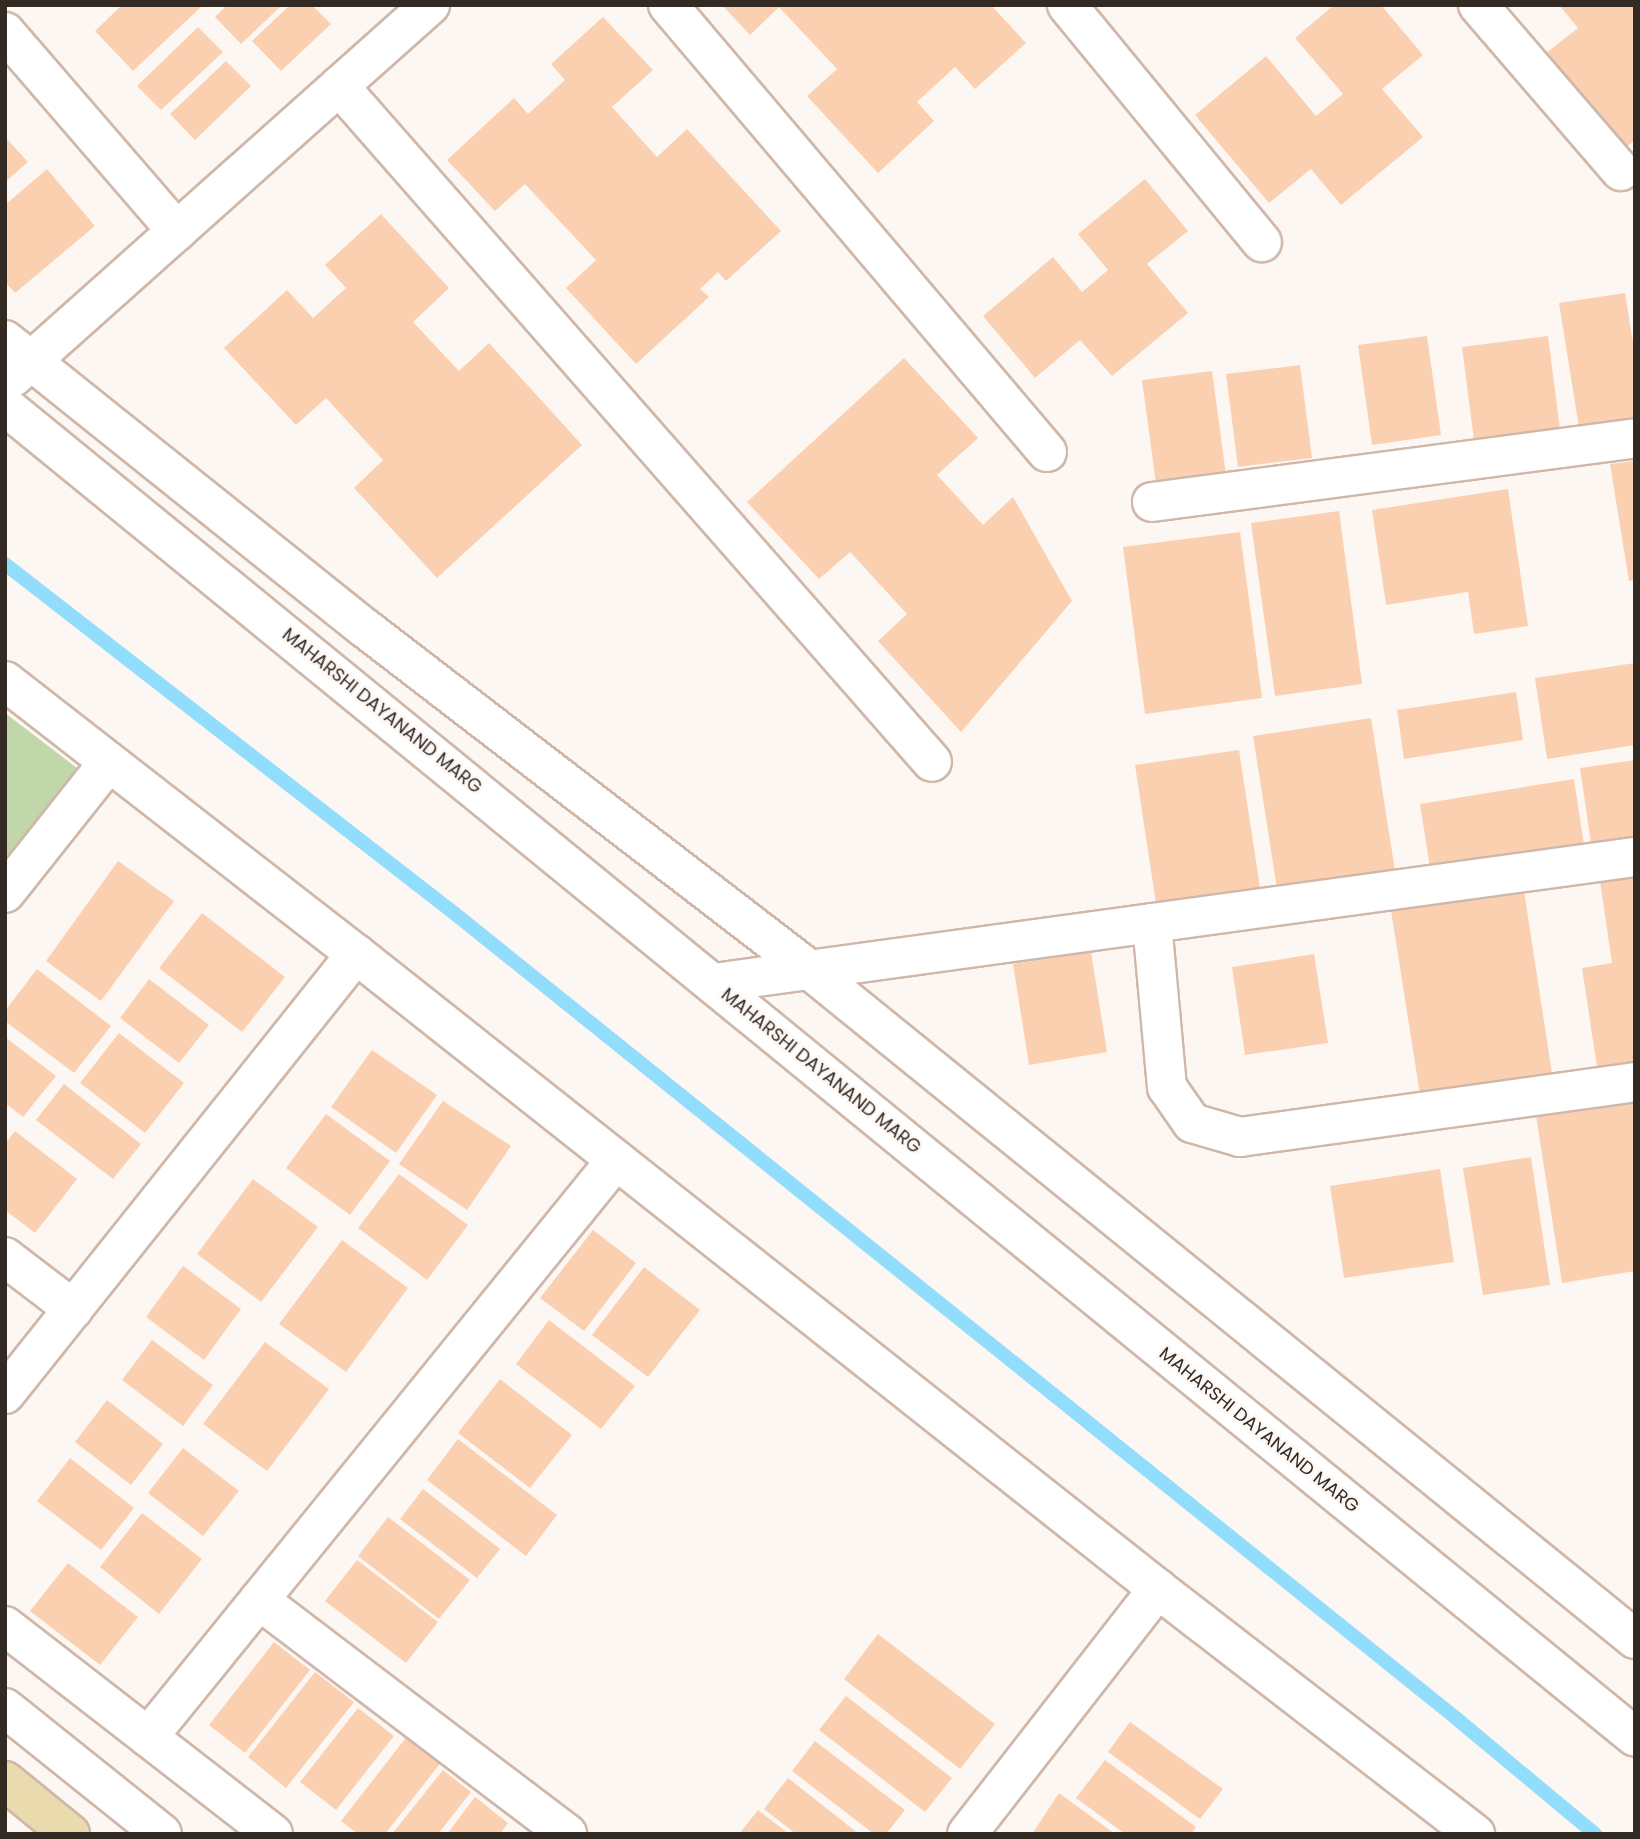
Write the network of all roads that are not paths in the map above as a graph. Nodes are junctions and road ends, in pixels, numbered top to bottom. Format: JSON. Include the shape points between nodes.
{"nodes":[{"id":1,"x":430,"y":5,"type":"edge"},
{"id":2,"x":668,"y":5,"type":"edge"},
{"id":3,"x":1067,"y":5,"type":"edge"},
{"id":4,"x":1478,"y":5,"type":"edge"},
{"id":5,"x":5,"y":32,"type":"edge"},
{"id":6,"x":339,"y":86,"type":"junction"},
{"id":7,"x":1621,"y":171,"type":"dead end"},
{"id":8,"x":177,"y":231,"type":"junction"},
{"id":9,"x":1262,"y":242,"type":"dead end"},
{"id":10,"x":14,"y":361,"type":"edge"},
{"id":11,"x":5,"y":406,"type":"edge"},
{"id":12,"x":1635,"y":438,"type":"edge"},
{"id":13,"x":1047,"y":453,"type":"dead end"},
{"id":14,"x":1152,"y":502,"type":"dead end"},
{"id":15,"x":5,"y":681,"type":"edge"},
{"id":16,"x":109,"y":762,"type":"junction"},
{"id":17,"x":932,"y":762,"type":"dead end"},
{"id":18,"x":1635,"y":857,"type":"edge"},
{"id":19,"x":5,"y":893,"type":"edge"},
{"id":20,"x":1152,"y":923,"type":"junction"},
{"id":21,"x":356,"y":954,"type":"junction"},
{"id":22,"x":811,"y":971,"type":"junction"},
{"id":23,"x":714,"y":983,"type":"junction"},
{"id":24,"x":1635,"y":1082,"type":"edge"},
{"id":25,"x":616,"y":1160,"type":"junction"},
{"id":26,"x":5,"y":1256,"type":"edge"},
{"id":27,"x":72,"y":1310,"type":"junction"},
{"id":28,"x":5,"y":1394,"type":"edge"},
{"id":29,"x":1158,"y":1589,"type":"junction"},
{"id":30,"x":259,"y":1600,"type":"junction"},
{"id":31,"x":5,"y":1626,"type":"edge"},
{"id":32,"x":1635,"y":1639,"type":"edge"},
{"id":33,"x":5,"y":1708,"type":"edge"},
{"id":34,"x":148,"y":1737,"type":"junction"},
{"id":35,"x":1635,"y":1737,"type":"edge"},
{"id":36,"x":5,"y":1781,"type":"edge"},
{"id":37,"x":70,"y":1834,"type":"edge"},
{"id":38,"x":162,"y":1834,"type":"edge"},
{"id":39,"x":273,"y":1834,"type":"edge"},
{"id":40,"x":567,"y":1834,"type":"edge"},
{"id":41,"x":967,"y":1834,"type":"edge"},
{"id":42,"x":1475,"y":1834,"type":"edge"}],
"edges":[{"from":1,"to":6,"type":"street"},
{"from":2,"to":13,"type":"street"},
{"from":3,"to":9,"type":"street"},
{"from":4,"to":7,"type":"street"},
{"from":5,"to":8,"type":"street"},
{"from":6,"to":8,"type":"street"},
{"from":6,"to":17,"type":"street"},
{"from":8,"to":10,"type":"street"},
{"from":10,"to":22,"type":"street"},
{"from":11,"to":23,"type":"street","name":"MAHARSHI DAYANAND MARG"},
{"from":12,"to":14,"type":"street"},
{"from":15,"to":16,"type":"street"},
{"from":16,"to":19,"type":"street"},
{"from":16,"to":21,"type":"street"},
{"from":18,"to":20,"type":"street"},
{"from":20,"to":22,"type":"street"},
{"from":20,"to":24,"type":"street","via":[[1167,1087],[1192,1123],[1240,1137]]},
{"from":21,"to":25,"type":"street"},
{"from":21,"to":27,"type":"street"},
{"from":22,"to":23,"type":"street"},
{"from":22,"to":32,"type":"street"},
{"from":23,"to":35,"type":"street","name":"MAHARSHI DAYANAND MARG"},
{"from":25,"to":29,"type":"street"},
{"from":25,"to":30,"type":"street"},
{"from":26,"to":27,"type":"street"},
{"from":27,"to":28,"type":"street"},
{"from":29,"to":41,"type":"street"},
{"from":29,"to":42,"type":"street"},
{"from":30,"to":34,"type":"street"},
{"from":30,"to":40,"type":"street"},
{"from":31,"to":34,"type":"street"},
{"from":33,"to":38,"type":"street"},
{"from":34,"to":39,"type":"street"},
{"from":36,"to":37,"type":"main road"}]}
